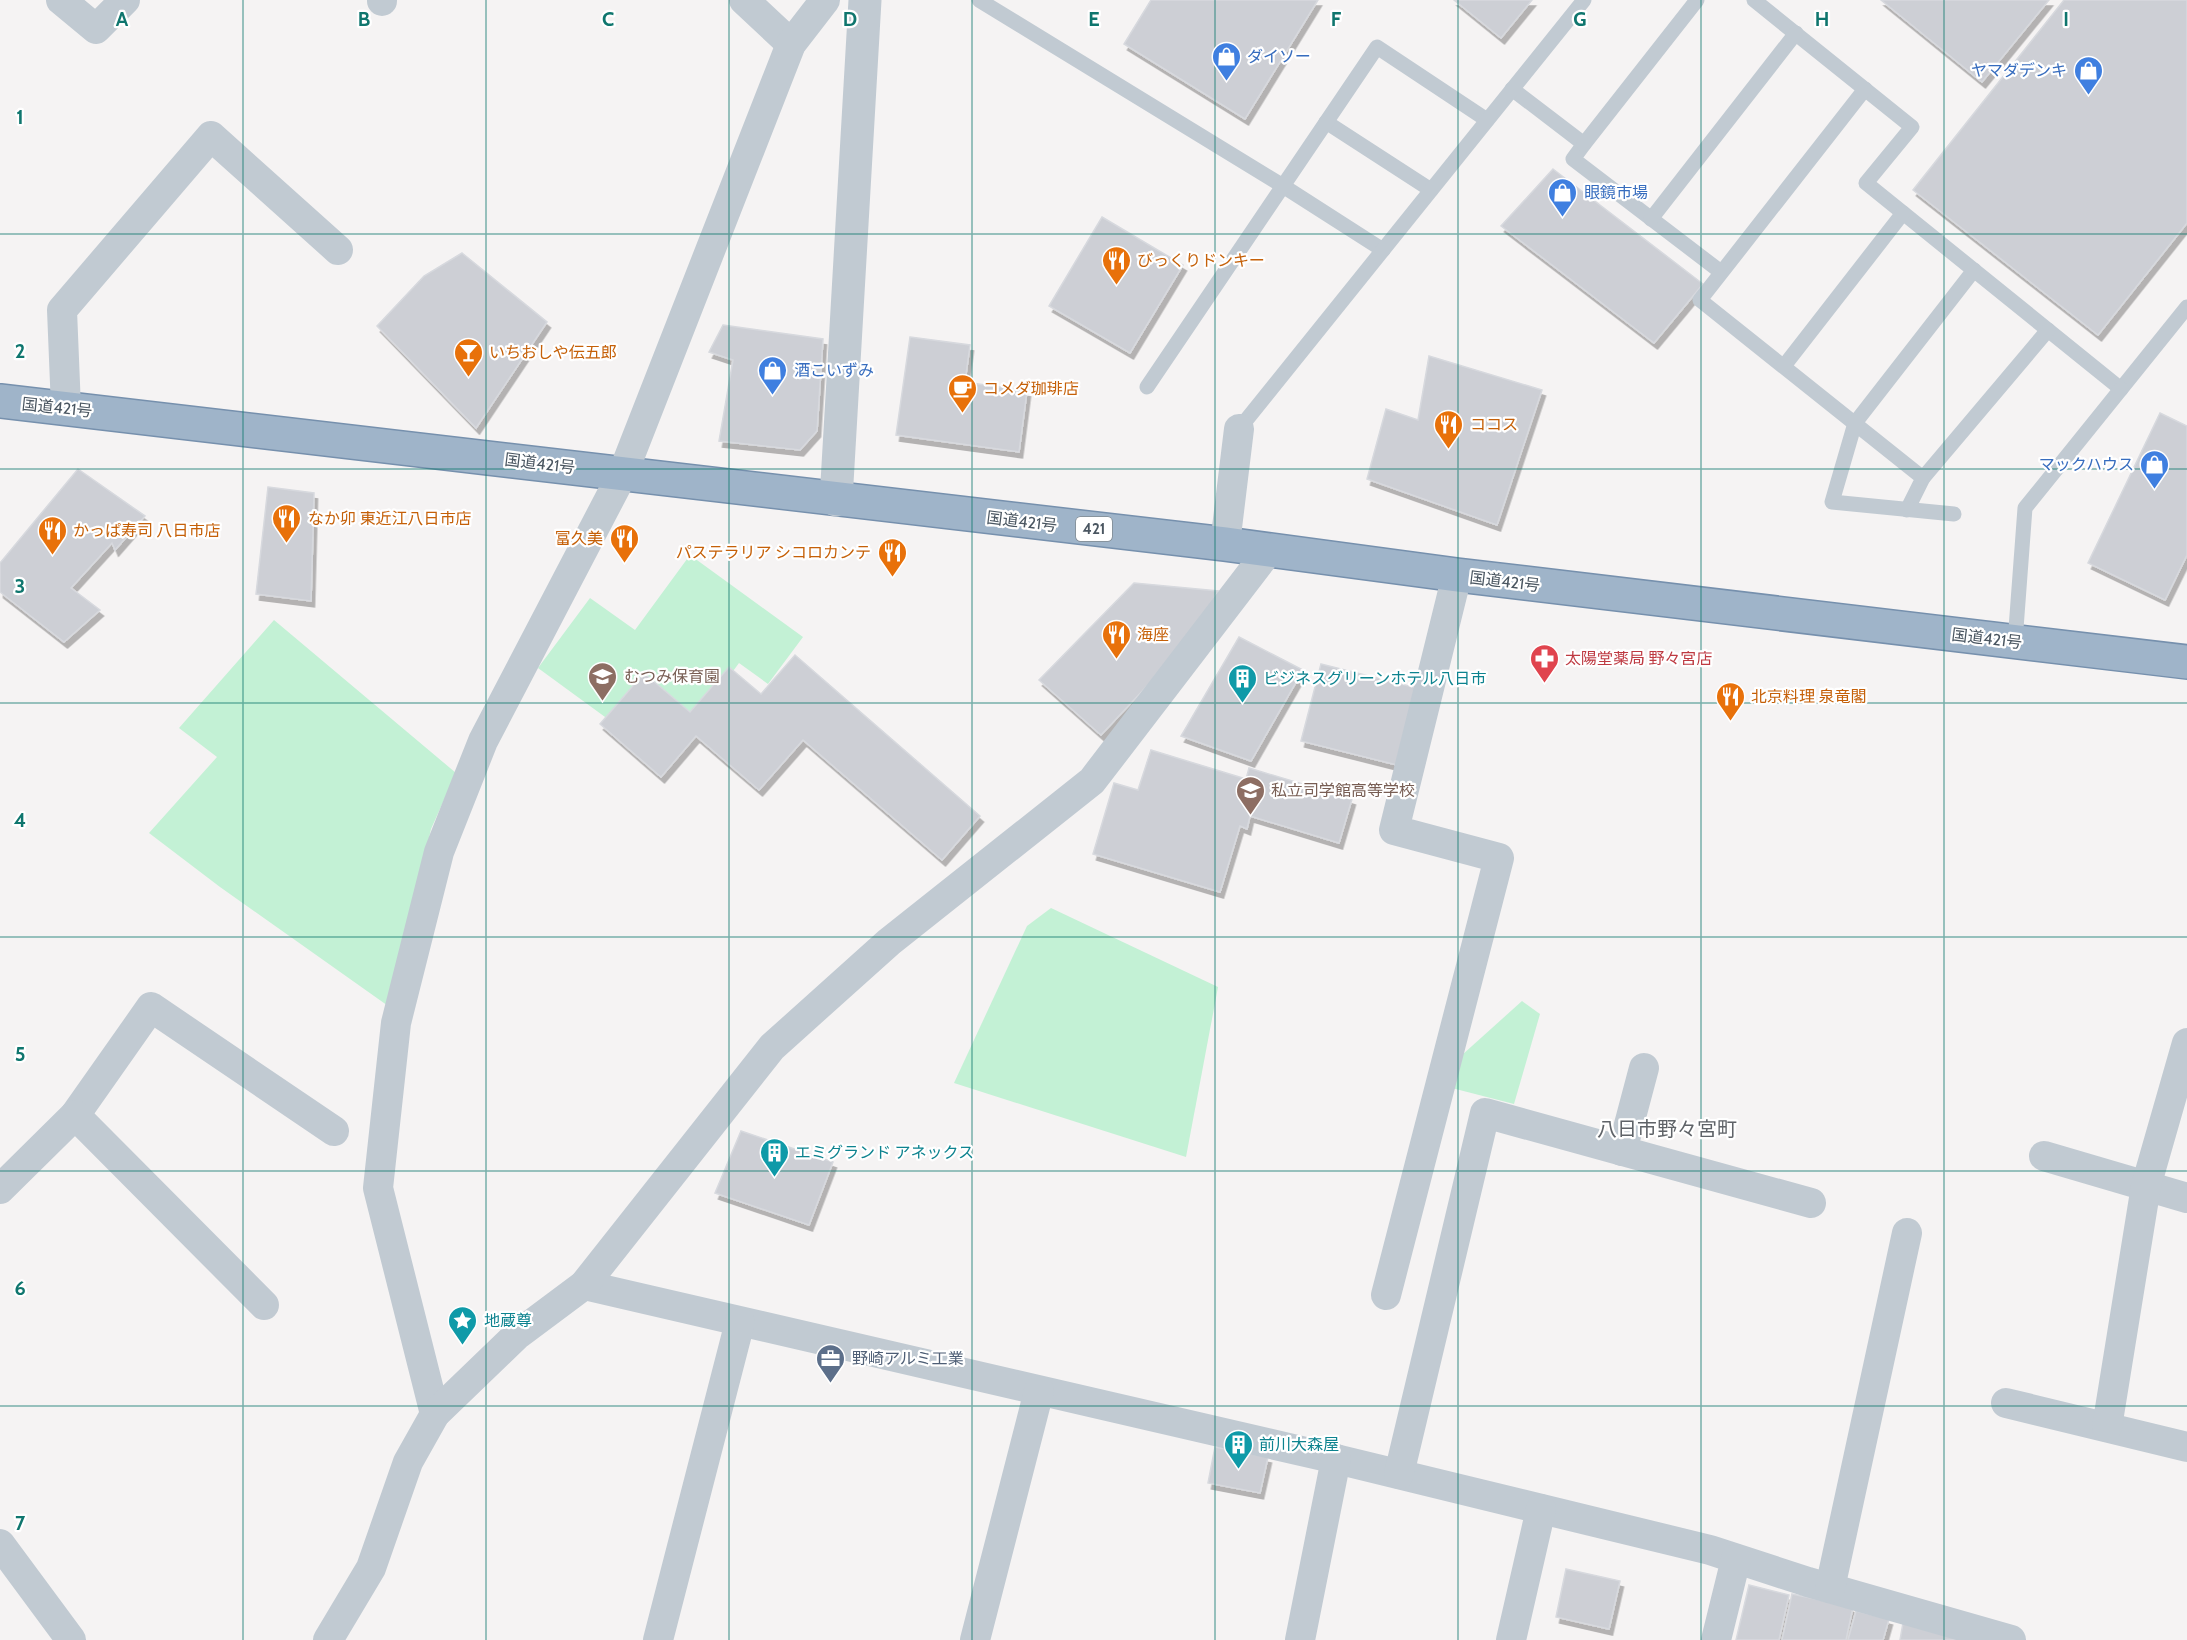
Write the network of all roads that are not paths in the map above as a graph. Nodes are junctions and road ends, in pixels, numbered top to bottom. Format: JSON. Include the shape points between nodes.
{"nodes":[{"id":1,"x":61,"y":0,"type":"edge"},
{"id":2,"x":125,"y":0,"type":"edge"},
{"id":3,"x":744,"y":0,"type":"edge"},
{"id":4,"x":825,"y":0,"type":"edge"},
{"id":5,"x":865,"y":0,"type":"edge"},
{"id":6,"x":979,"y":0,"type":"edge"},
{"id":7,"x":1584,"y":0,"type":"edge"},
{"id":8,"x":1698,"y":0,"type":"edge"},
{"id":9,"x":1754,"y":0,"type":"edge"},
{"id":10,"x":1796,"y":33,"type":"junction"},
{"id":11,"x":791,"y":44,"type":"junction"},
{"id":12,"x":1512,"y":89,"type":"junction"},
{"id":13,"x":1865,"y":89,"type":"junction"},
{"id":14,"x":1487,"y":120,"type":"junction"},
{"id":15,"x":1326,"y":122,"type":"junction"},
{"id":16,"x":1584,"y":144,"type":"junction"},
{"id":17,"x":1283,"y":186,"type":"junction"},
{"id":18,"x":1431,"y":190,"type":"junction"},
{"id":19,"x":1903,"y":213,"type":"junction"},
{"id":20,"x":1651,"y":219,"type":"junction"},
{"id":21,"x":338,"y":250,"type":"dead end"},
{"id":22,"x":1383,"y":250,"type":"junction"},
{"id":23,"x":1974,"y":270,"type":"junction"},
{"id":24,"x":1721,"y":272,"type":"junction"},
{"id":25,"x":2187,"y":307,"type":"edge"},
{"id":26,"x":2048,"y":330,"type":"junction"},
{"id":27,"x":1784,"y":366,"type":"junction"},
{"id":28,"x":1147,"y":387,"type":"dead end"},
{"id":29,"x":2121,"y":389,"type":"junction"},
{"id":30,"x":0,"y":401,"type":"edge"},
{"id":31,"x":66,"y":408,"type":"junction"},
{"id":32,"x":1855,"y":423,"type":"junction"},
{"id":33,"x":1239,"y":429,"type":"joint"},
{"id":34,"x":623,"y":473,"type":"junction"},
{"id":35,"x":1923,"y":478,"type":"junction"},
{"id":36,"x":836,"y":500,"type":"junction"},
{"id":37,"x":1907,"y":510,"type":"junction"},
{"id":38,"x":1954,"y":514,"type":"dead end"},
{"id":39,"x":1226,"y":544,"type":"junction"},
{"id":40,"x":1269,"y":550,"type":"junction"},
{"id":41,"x":1457,"y":575,"type":"junction"},
{"id":42,"x":2015,"y":642,"type":"junction"},
{"id":43,"x":2187,"y":662,"type":"edge"},
{"id":44,"x":2187,"y":1044,"type":"edge"},
{"id":45,"x":1644,"y":1068,"type":"dead end"},
{"id":46,"x":75,"y":1115,"type":"junction"},
{"id":47,"x":334,"y":1131,"type":"dead end"},
{"id":48,"x":1622,"y":1151,"type":"junction"},
{"id":49,"x":2044,"y":1156,"type":"dead end"},
{"id":50,"x":2146,"y":1186,"type":"junction"},
{"id":51,"x":0,"y":1189,"type":"edge"},
{"id":52,"x":2187,"y":1198,"type":"edge"},
{"id":53,"x":1811,"y":1203,"type":"dead end"},
{"id":54,"x":1907,"y":1233,"type":"dead end"},
{"id":55,"x":584,"y":1285,"type":"junction"},
{"id":56,"x":1386,"y":1295,"type":"dead end"},
{"id":57,"x":264,"y":1305,"type":"dead end"},
{"id":58,"x":740,"y":1322,"type":"junction"},
{"id":59,"x":1039,"y":1391,"type":"junction"},
{"id":60,"x":2006,"y":1403,"type":"dead end"},
{"id":61,"x":435,"y":1414,"type":"junction"},
{"id":62,"x":2107,"y":1427,"type":"junction"},
{"id":63,"x":2187,"y":1447,"type":"edge"},
{"id":64,"x":1336,"y":1459,"type":"junction"},
{"id":65,"x":1399,"y":1474,"type":"junction"},
{"id":66,"x":1541,"y":1509,"type":"junction"},
{"id":67,"x":0,"y":1544,"type":"edge"},
{"id":68,"x":1736,"y":1559,"type":"junction"},
{"id":69,"x":1830,"y":1588,"type":"junction"},
{"id":70,"x":71,"y":1640,"type":"edge"},
{"id":71,"x":328,"y":1640,"type":"edge"},
{"id":72,"x":658,"y":1640,"type":"edge"},
{"id":73,"x":975,"y":1640,"type":"edge"},
{"id":74,"x":1300,"y":1640,"type":"edge"},
{"id":75,"x":1511,"y":1640,"type":"edge"},
{"id":76,"x":1716,"y":1640,"type":"edge"},
{"id":77,"x":2010,"y":1640,"type":"edge"}],
"edges":[{"from":1,"to":2,"type":"street","via":[[96,29]]},
{"from":3,"to":11,"type":"street"},
{"from":4,"to":11,"type":"street"},
{"from":5,"to":36,"type":"street"},
{"from":6,"to":17,"type":"lane"},
{"from":7,"to":12,"type":"lane"},
{"from":8,"to":16,"type":"lane"},
{"from":9,"to":10,"type":"lane"},
{"from":10,"to":13,"type":"lane"},
{"from":10,"to":20,"type":"lane"},
{"from":11,"to":34,"type":"street"},
{"from":12,"to":14,"type":"lane"},
{"from":12,"to":16,"type":"lane"},
{"from":13,"to":19,"type":"lane","via":[[1912,127],[1866,183]]},
{"from":13,"to":24,"type":"lane"},
{"from":14,"to":15,"type":"lane","via":[[1377,46]]},
{"from":14,"to":18,"type":"lane"},
{"from":15,"to":17,"type":"lane"},
{"from":15,"to":18,"type":"lane"},
{"from":16,"to":20,"type":"lane","via":[[1573,159]]},
{"from":17,"to":22,"type":"lane"},
{"from":17,"to":28,"type":"lane"},
{"from":18,"to":22,"type":"lane"},
{"from":19,"to":23,"type":"lane"},
{"from":19,"to":27,"type":"lane"},
{"from":20,"to":24,"type":"lane"},
{"from":21,"to":31,"type":"street","via":[[211,136],[62,310]]},
{"from":22,"to":33,"type":"lane"},
{"from":23,"to":26,"type":"lane"},
{"from":23,"to":32,"type":"lane"},
{"from":24,"to":27,"type":"lane","via":[[1700,300]]},
{"from":25,"to":29,"type":"lane"},
{"from":26,"to":29,"type":"lane"},
{"from":26,"to":35,"type":"lane"},
{"from":27,"to":32,"type":"lane"},
{"from":29,"to":42,"type":"lane","via":[[2025,508]]},
{"from":30,"to":31,"type":"highway","name":"国道421号","number":"421"},
{"from":31,"to":34,"type":"highway","name":"国道421号","number":"421"},
{"from":32,"to":35,"type":"lane"},
{"from":32,"to":37,"type":"lane","via":[[1832,502]]},
{"from":33,"to":39,"type":"street"},
{"from":34,"to":36,"type":"highway","name":"国道421号","number":"421"},
{"from":34,"to":61,"type":"street","via":[[483,741],[439,852],[396,1023],[378,1188]]},
{"from":35,"to":37,"type":"lane"},
{"from":36,"to":39,"type":"highway","name":"国道421号","number":"421"},
{"from":37,"to":38,"type":"lane"},
{"from":39,"to":40,"type":"highway","name":"国道421号","number":"421"},
{"from":40,"to":41,"type":"highway","name":"国道421号","number":"421"},
{"from":40,"to":55,"type":"street","via":[[1092,781],[889,942],[772,1047]]},
{"from":41,"to":42,"type":"highway","name":"国道421号","number":"421"},
{"from":41,"to":56,"type":"street","via":[[1394,830],[1499,858]]},
{"from":42,"to":43,"type":"highway","name":"国道421号","number":"421"},
{"from":44,"to":50,"type":"street"},
{"from":45,"to":48,"type":"street"},
{"from":46,"to":47,"type":"street","via":[[151,1007]]},
{"from":46,"to":51,"type":"street"},
{"from":46,"to":57,"type":"street"},
{"from":48,"to":53,"type":"street"},
{"from":48,"to":65,"type":"street","via":[[1485,1113]]},
{"from":49,"to":50,"type":"street"},
{"from":50,"to":52,"type":"street"},
{"from":50,"to":62,"type":"street"},
{"from":54,"to":69,"type":"street"},
{"from":55,"to":58,"type":"street"},
{"from":55,"to":61,"type":"street","via":[[517,1335]]},
{"from":58,"to":59,"type":"street"},
{"from":58,"to":72,"type":"street"},
{"from":59,"to":64,"type":"street"},
{"from":59,"to":73,"type":"street"},
{"from":60,"to":62,"type":"street"},
{"from":61,"to":71,"type":"street","via":[[408,1462],[371,1568]]},
{"from":62,"to":63,"type":"street"},
{"from":64,"to":65,"type":"street"},
{"from":64,"to":74,"type":"street"},
{"from":65,"to":66,"type":"street"},
{"from":66,"to":68,"type":"street"},
{"from":66,"to":75,"type":"street"},
{"from":67,"to":70,"type":"street"},
{"from":68,"to":69,"type":"street"},
{"from":68,"to":76,"type":"street"},
{"from":69,"to":77,"type":"street"}]}
